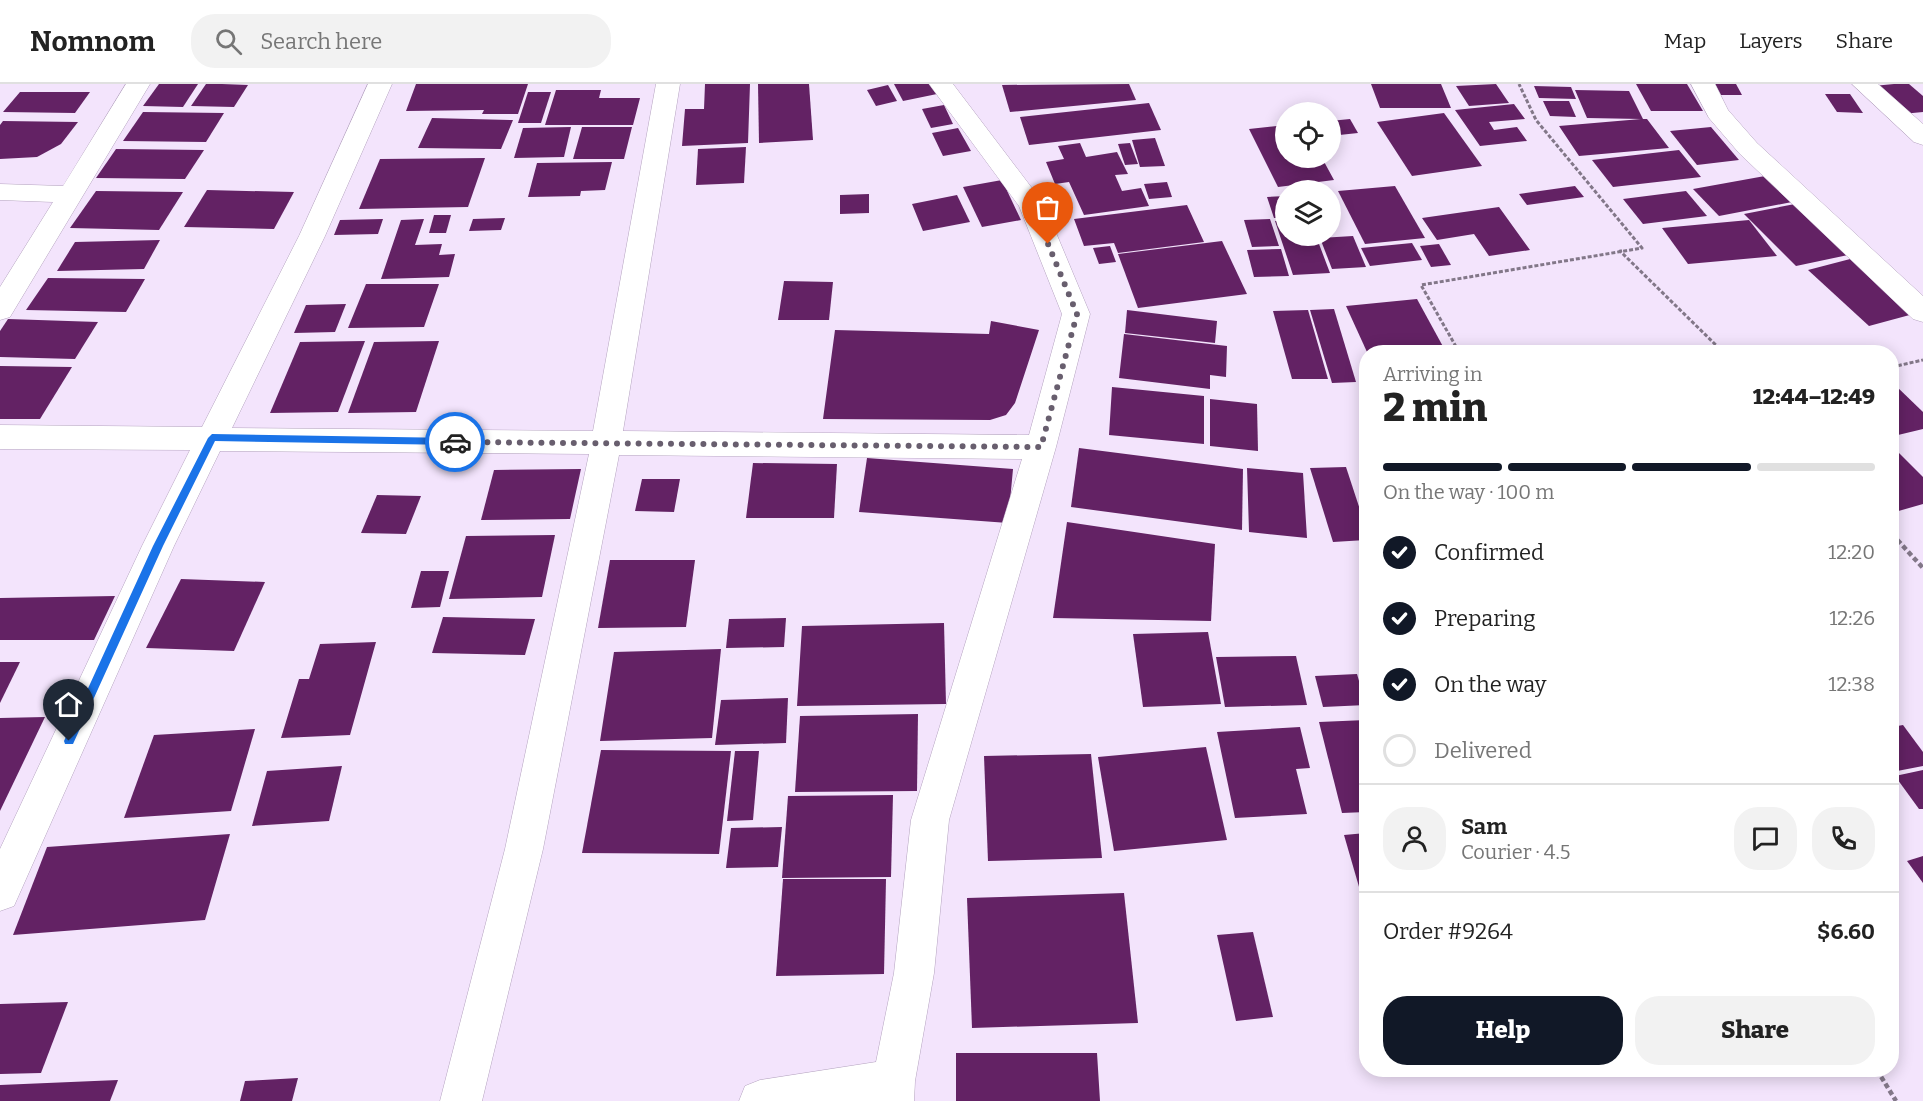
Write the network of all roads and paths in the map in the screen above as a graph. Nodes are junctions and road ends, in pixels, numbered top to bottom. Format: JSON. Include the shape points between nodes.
{"nodes":[{"id":1,"x":138,"y":84,"type":"edge"},
{"id":2,"x":380,"y":84,"type":"edge"},
{"id":3,"x":668,"y":84,"type":"edge"},
{"id":4,"x":941,"y":84,"type":"edge"},
{"id":5,"x":1519,"y":84,"type":"edge"},
{"id":6,"x":1703,"y":84,"type":"edge"},
{"id":7,"x":1864,"y":84,"type":"edge"},
{"id":8,"x":1923,"y":137,"type":"edge"},
{"id":9,"x":0,"y":192,"type":"edge"},
{"id":10,"x":72,"y":194,"type":"junction"},
{"id":11,"x":1620,"y":251,"type":"junction"},
{"id":12,"x":0,"y":310,"type":"edge"},
{"id":13,"x":1923,"y":312,"type":"edge"},
{"id":14,"x":1455,"y":345,"type":"edge"},
{"id":15,"x":1716,"y":345,"type":"edge"},
{"id":16,"x":1923,"y":360,"type":"edge"},
{"id":17,"x":1899,"y":365,"type":"edge"},
{"id":18,"x":0,"y":437,"type":"edge"},
{"id":19,"x":212,"y":438,"type":"junction"},
{"id":20,"x":606,"y":444,"type":"junction"},
{"id":21,"x":1041,"y":447,"type":"junction"},
{"id":22,"x":1899,"y":542,"type":"edge"},
{"id":23,"x":1923,"y":568,"type":"edge"},
{"id":24,"x":0,"y":892,"type":"edge"},
{"id":25,"x":1881,"y":1077,"type":"edge"},
{"id":26,"x":893,"y":1091,"type":"edge"},
{"id":27,"x":461,"y":1101,"type":"edge"},
{"id":28,"x":759,"y":1101,"type":"edge"},
{"id":29,"x":1896,"y":1101,"type":"edge"}],
"edges":[{"from":1,"to":10,"type":"street"},
{"from":2,"to":19,"type":"street","via":[[312,236]]},
{"from":3,"to":20,"type":"street"},
{"from":4,"to":21,"type":"street","via":[[1031,204],[1077,314]]},
{"from":5,"to":11,"type":"path","via":[[1536,120],[1642,248]]},
{"from":6,"to":13,"type":"street","via":[[1717,113],[1748,148]]},
{"from":7,"to":8,"type":"street"},
{"from":9,"to":10,"type":"street"},
{"from":10,"to":12,"type":"street"},
{"from":11,"to":14,"type":"path","via":[[1421,285]]},
{"from":11,"to":15,"type":"path"},
{"from":16,"to":17,"type":"path"},
{"from":18,"to":19,"type":"street"},
{"from":19,"to":20,"type":"street"},
{"from":19,"to":24,"type":"street","via":[[158,546]]},
{"from":20,"to":21,"type":"street"},
{"from":20,"to":27,"type":"street","via":[[524,849]]},
{"from":21,"to":26,"type":"street","via":[[930,820],[914,973]]},
{"from":22,"to":23,"type":"path"},
{"from":25,"to":29,"type":"path"},
{"from":26,"to":28,"type":"street"}]}
